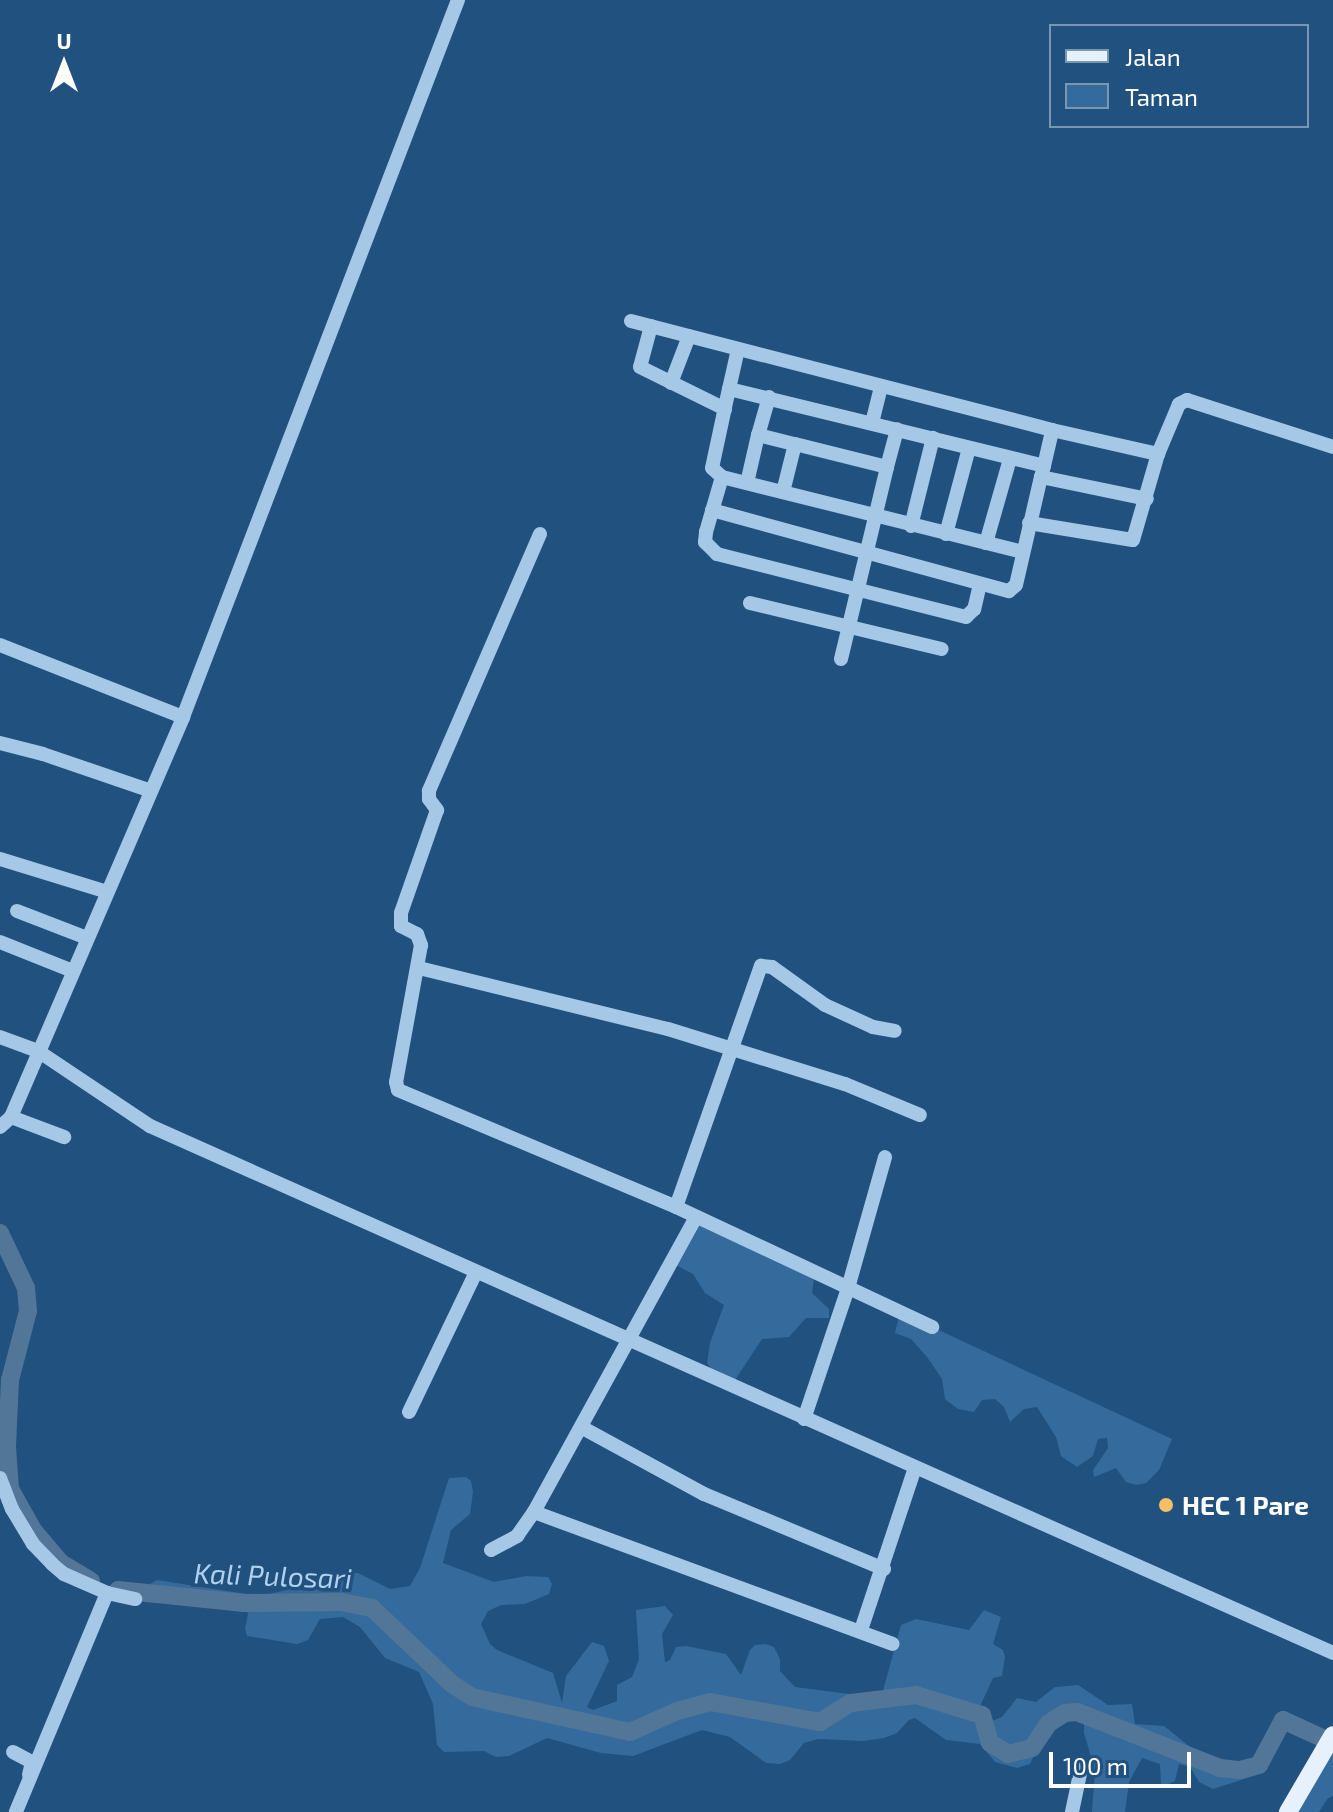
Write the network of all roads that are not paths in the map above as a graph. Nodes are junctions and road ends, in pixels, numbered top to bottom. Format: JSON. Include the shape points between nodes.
{"nodes":[{"id":1,"x":458,"y":0,"type":"edge"},
{"id":2,"x":631,"y":321,"type":"dead end"},
{"id":3,"x":651,"y":326,"type":"junction"},
{"id":4,"x":689,"y":336,"type":"junction"},
{"id":5,"x":738,"y":349,"type":"junction"},
{"id":6,"x":671,"y":383,"type":"junction"},
{"id":7,"x":881,"y":386,"type":"junction"},
{"id":8,"x":729,"y":389,"type":"junction"},
{"id":9,"x":769,"y":397,"type":"junction"},
{"id":10,"x":725,"y":409,"type":"junction"},
{"id":11,"x":872,"y":423,"type":"junction"},
{"id":12,"x":897,"y":429,"type":"junction"},
{"id":13,"x":1052,"y":430,"type":"junction"},
{"id":14,"x":758,"y":435,"type":"junction"},
{"id":15,"x":933,"y":438,"type":"junction"},
{"id":16,"x":795,"y":444,"type":"junction"},
{"id":17,"x":1333,"y":447,"type":"edge"},
{"id":18,"x":969,"y":448,"type":"junction"},
{"id":19,"x":1158,"y":454,"type":"junction"},
{"id":20,"x":1010,"y":459,"type":"junction"},
{"id":21,"x":887,"y":467,"type":"junction"},
{"id":22,"x":1043,"y":472,"type":"junction"},
{"id":23,"x":722,"y":477,"type":"junction"},
{"id":24,"x":747,"y":483,"type":"junction"},
{"id":25,"x":783,"y":492,"type":"junction"},
{"id":26,"x":1147,"y":499,"type":"junction"},
{"id":27,"x":712,"y":510,"type":"junction"},
{"id":28,"x":875,"y":518,"type":"junction"},
{"id":29,"x":1029,"y":523,"type":"junction"},
{"id":30,"x":911,"y":526,"type":"junction"},
{"id":31,"x":540,"y":534,"type":"dead end"},
{"id":32,"x":946,"y":534,"type":"junction"},
{"id":33,"x":986,"y":543,"type":"junction"},
{"id":34,"x":1022,"y":552,"type":"junction"},
{"id":35,"x":866,"y":553,"type":"junction"},
{"id":36,"x":980,"y":584,"type":"junction"},
{"id":37,"x":857,"y":589,"type":"junction"},
{"id":38,"x":750,"y":603,"type":"dead end"},
{"id":39,"x":848,"y":627,"type":"junction"},
{"id":40,"x":0,"y":645,"type":"edge"},
{"id":41,"x":942,"y":649,"type":"dead end"},
{"id":42,"x":841,"y":659,"type":"dead end"},
{"id":43,"x":183,"y":717,"type":"junction"},
{"id":44,"x":0,"y":743,"type":"edge"},
{"id":45,"x":151,"y":791,"type":"junction"},
{"id":46,"x":0,"y":859,"type":"edge"},
{"id":47,"x":107,"y":892,"type":"junction"},
{"id":48,"x":17,"y":911,"type":"dead end"},
{"id":49,"x":87,"y":938,"type":"junction"},
{"id":50,"x":0,"y":942,"type":"edge"},
{"id":51,"x":419,"y":968,"type":"junction"},
{"id":52,"x":73,"y":971,"type":"junction"},
{"id":53,"x":895,"y":1031,"type":"dead end"},
{"id":54,"x":0,"y":1037,"type":"edge"},
{"id":55,"x":730,"y":1050,"type":"junction"},
{"id":56,"x":38,"y":1051,"type":"junction"},
{"id":57,"x":920,"y":1115,"type":"dead end"},
{"id":58,"x":6,"y":1122,"type":"edge"},
{"id":59,"x":64,"y":1137,"type":"dead end"},
{"id":60,"x":885,"y":1157,"type":"dead end"},
{"id":61,"x":676,"y":1207,"type":"junction"},
{"id":62,"x":696,"y":1217,"type":"junction"},
{"id":63,"x":476,"y":1272,"type":"junction"},
{"id":64,"x":848,"y":1288,"type":"junction"},
{"id":65,"x":932,"y":1327,"type":"dead end"},
{"id":66,"x":629,"y":1341,"type":"junction"},
{"id":67,"x":409,"y":1412,"type":"dead end"},
{"id":68,"x":804,"y":1419,"type":"junction"},
{"id":69,"x":581,"y":1427,"type":"junction"},
{"id":70,"x":915,"y":1468,"type":"junction"},
{"id":71,"x":0,"y":1478,"type":"edge"},
{"id":72,"x":534,"y":1512,"type":"junction"},
{"id":73,"x":491,"y":1550,"type":"dead end"},
{"id":74,"x":884,"y":1569,"type":"junction"},
{"id":75,"x":107,"y":1593,"type":"junction"},
{"id":76,"x":135,"y":1599,"type":"dead end"},
{"id":77,"x":861,"y":1630,"type":"junction"},
{"id":78,"x":892,"y":1644,"type":"dead end"},
{"id":79,"x":1333,"y":1653,"type":"edge"},
{"id":80,"x":1330,"y":1741,"type":"edge"},
{"id":81,"x":13,"y":1752,"type":"dead end"},
{"id":82,"x":1082,"y":1764,"type":"dead end"},
{"id":83,"x":14,"y":1812,"type":"edge"},
{"id":84,"x":1072,"y":1812,"type":"edge"},
{"id":85,"x":1288,"y":1812,"type":"edge"}],
"edges":[{"from":1,"to":43,"type":"street"},
{"from":2,"to":3,"type":"street"},
{"from":3,"to":4,"type":"street"},
{"from":3,"to":6,"type":"street","via":[[640,367]]},
{"from":4,"to":5,"type":"street"},
{"from":4,"to":6,"type":"street"},
{"from":5,"to":7,"type":"street"},
{"from":5,"to":8,"type":"street"},
{"from":6,"to":10,"type":"street"},
{"from":7,"to":11,"type":"street"},
{"from":7,"to":13,"type":"street"},
{"from":8,"to":9,"type":"street"},
{"from":8,"to":10,"type":"street"},
{"from":9,"to":11,"type":"street"},
{"from":9,"to":14,"type":"street"},
{"from":10,"to":23,"type":"street","via":[[712,468]]},
{"from":11,"to":12,"type":"street"},
{"from":12,"to":15,"type":"street"},
{"from":12,"to":21,"type":"street"},
{"from":13,"to":19,"type":"street"},
{"from":13,"to":22,"type":"street"},
{"from":14,"to":16,"type":"street"},
{"from":14,"to":24,"type":"street"},
{"from":15,"to":18,"type":"street"},
{"from":15,"to":30,"type":"street"},
{"from":16,"to":21,"type":"street"},
{"from":16,"to":25,"type":"street"},
{"from":17,"to":19,"type":"street","via":[[1187,400],[1179,404]]},
{"from":18,"to":20,"type":"street"},
{"from":18,"to":32,"type":"street"},
{"from":19,"to":26,"type":"street"},
{"from":20,"to":22,"type":"street"},
{"from":20,"to":33,"type":"street"},
{"from":21,"to":28,"type":"street"},
{"from":22,"to":26,"type":"street"},
{"from":22,"to":29,"type":"street"},
{"from":23,"to":24,"type":"street"},
{"from":23,"to":27,"type":"street"},
{"from":24,"to":25,"type":"street"},
{"from":25,"to":28,"type":"street"},
{"from":26,"to":29,"type":"street","via":[[1136,536],[1129,541]]},
{"from":27,"to":35,"type":"street"},
{"from":27,"to":37,"type":"street","via":[[705,542],[717,554]]},
{"from":28,"to":30,"type":"street"},
{"from":28,"to":35,"type":"street"},
{"from":29,"to":34,"type":"street"},
{"from":30,"to":32,"type":"street"},
{"from":31,"to":51,"type":"street","via":[[429,791],[437,810],[400,921],[419,938]]},
{"from":32,"to":33,"type":"street"},
{"from":33,"to":34,"type":"street"},
{"from":34,"to":36,"type":"street","via":[[1013,590]]},
{"from":35,"to":36,"type":"street"},
{"from":35,"to":37,"type":"street"},
{"from":36,"to":37,"type":"street","via":[[974,609],[966,617]]},
{"from":37,"to":39,"type":"street"},
{"from":38,"to":39,"type":"street"},
{"from":39,"to":41,"type":"street"},
{"from":39,"to":42,"type":"street"},
{"from":40,"to":43,"type":"street"},
{"from":43,"to":45,"type":"street"},
{"from":44,"to":45,"type":"street"},
{"from":45,"to":47,"type":"street"},
{"from":46,"to":47,"type":"street"},
{"from":47,"to":49,"type":"street"},
{"from":48,"to":49,"type":"street"},
{"from":49,"to":52,"type":"street"},
{"from":50,"to":52,"type":"street"},
{"from":51,"to":55,"type":"street","via":[[591,1007]]},
{"from":51,"to":61,"type":"street","via":[[398,1090]]},
{"from":52,"to":56,"type":"street"},
{"from":53,"to":55,"type":"street","via":[[825,1005],[764,964]]},
{"from":54,"to":56,"type":"street"},
{"from":55,"to":57,"type":"street","via":[[845,1084]]},
{"from":55,"to":61,"type":"street"},
{"from":56,"to":58,"type":"street"},
{"from":56,"to":63,"type":"street","via":[[150,1126]]},
{"from":58,"to":59,"type":"street"},
{"from":60,"to":64,"type":"street"},
{"from":61,"to":62,"type":"street"},
{"from":62,"to":64,"type":"street"},
{"from":62,"to":66,"type":"street"},
{"from":63,"to":66,"type":"street"},
{"from":63,"to":67,"type":"street"},
{"from":64,"to":65,"type":"street"},
{"from":64,"to":68,"type":"street"},
{"from":66,"to":68,"type":"street"},
{"from":66,"to":69,"type":"street"},
{"from":68,"to":70,"type":"street"},
{"from":69,"to":72,"type":"street"},
{"from":69,"to":74,"type":"street","via":[[704,1494]]},
{"from":70,"to":74,"type":"street"},
{"from":70,"to":79,"type":"street"},
{"from":71,"to":75,"type":"street","via":[[33,1544],[64,1574]]},
{"from":72,"to":73,"type":"street","via":[[517,1536]]},
{"from":72,"to":77,"type":"street"},
{"from":74,"to":77,"type":"street"},
{"from":75,"to":76,"type":"street"},
{"from":75,"to":83,"type":"street"},
{"from":77,"to":78,"type":"street"},
{"from":80,"to":85,"type":"main road"},
{"from":81,"to":83,"type":"street","via":[[32,1765]]},
{"from":82,"to":84,"type":"street"}]}
